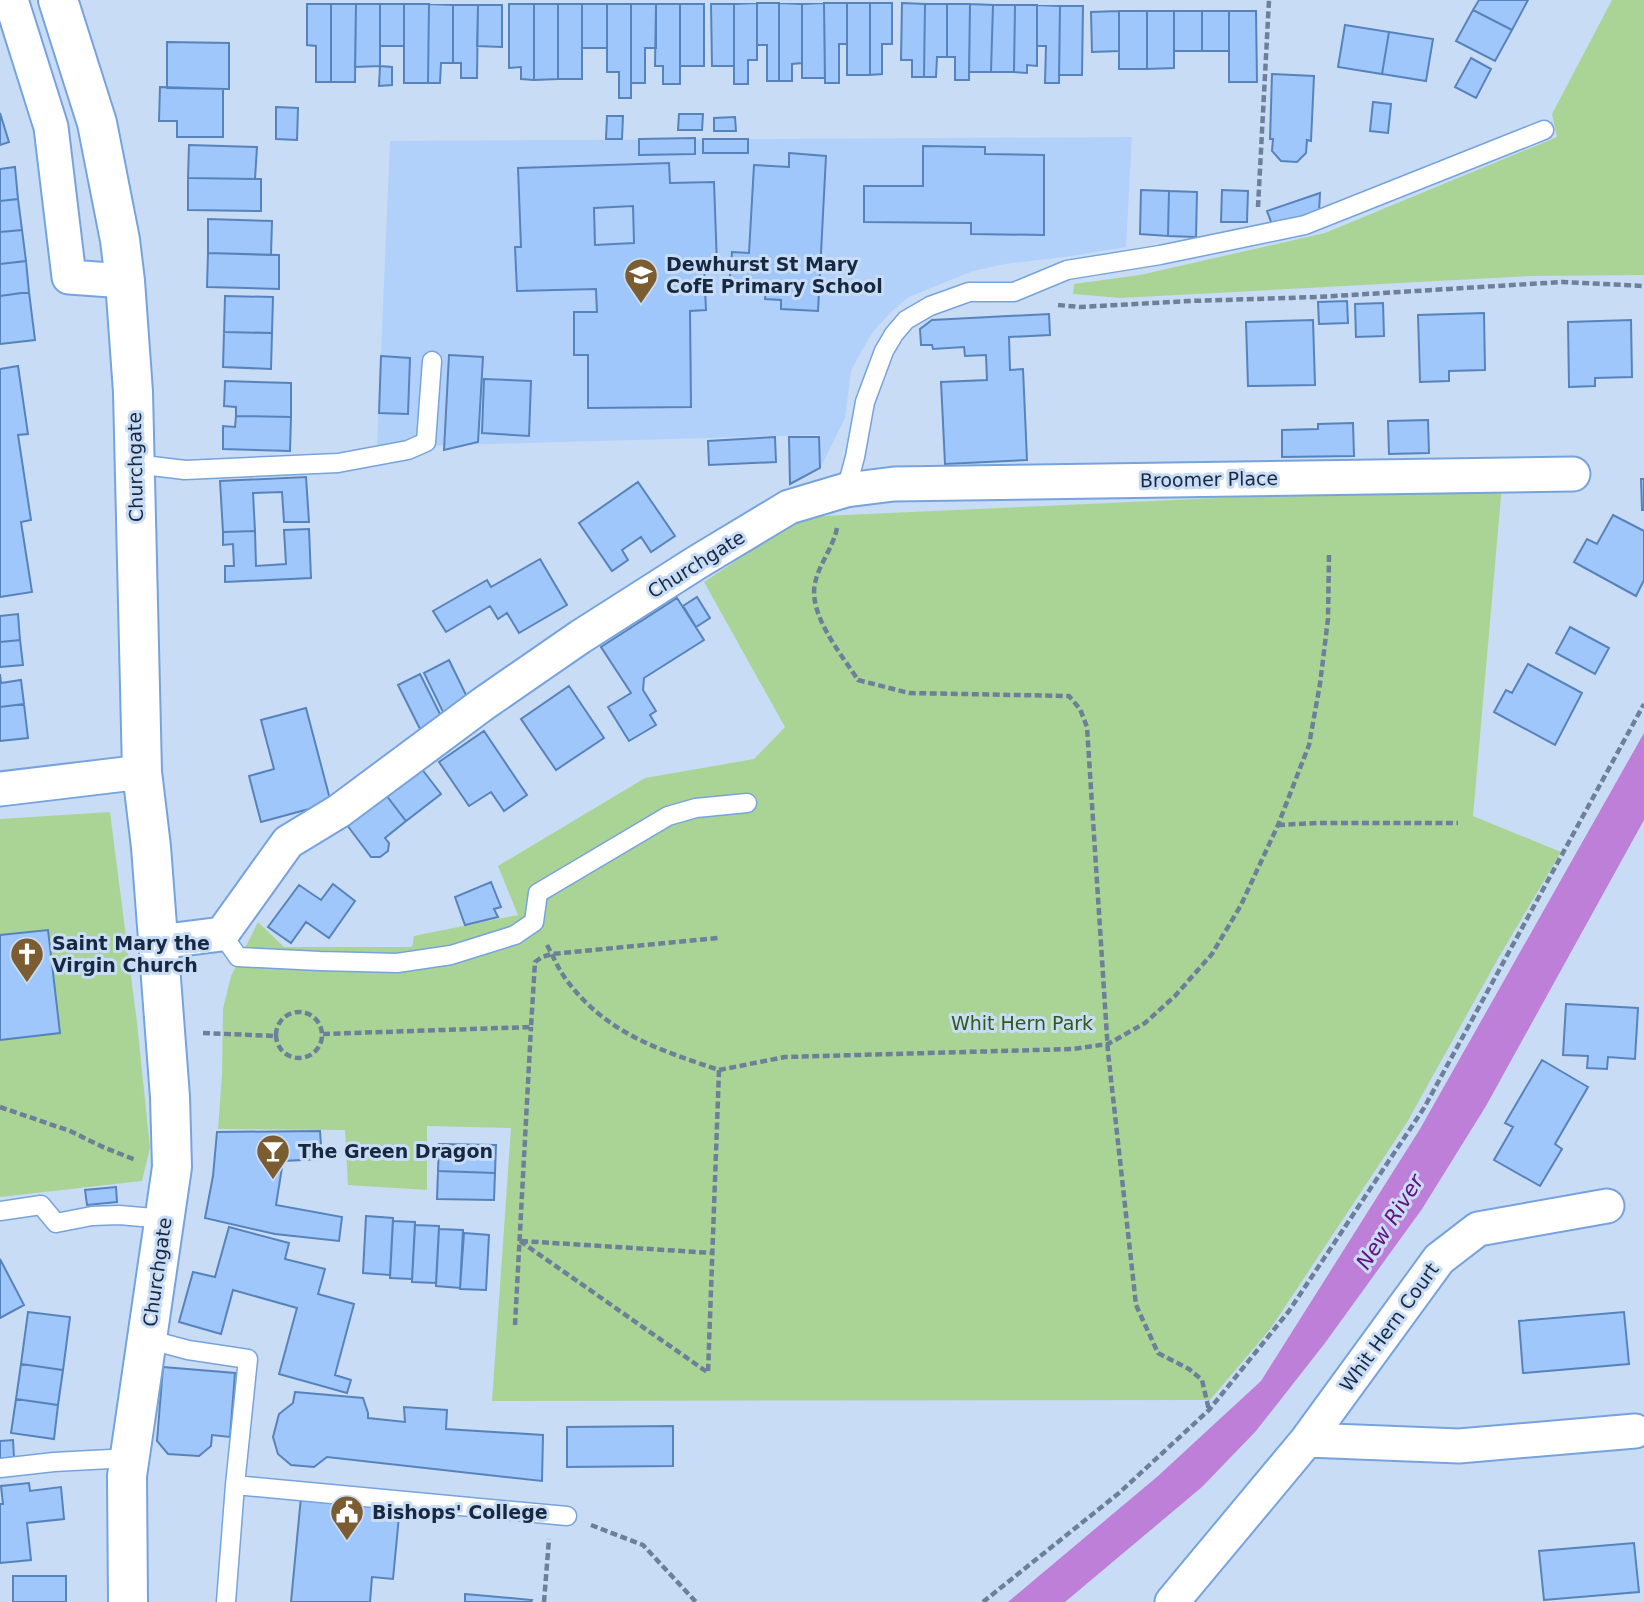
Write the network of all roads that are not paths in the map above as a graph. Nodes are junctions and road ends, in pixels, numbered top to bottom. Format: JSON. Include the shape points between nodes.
{"nodes":[{"id":1,"x":11,"y":0,"type":"edge"},
{"id":2,"x":58,"y":0,"type":"edge"},
{"id":3,"x":1544,"y":130,"type":"dead end"},
{"id":4,"x":125,"y":281,"type":"junction"},
{"id":5,"x":432,"y":361,"type":"dead end"},
{"id":6,"x":135,"y":464,"type":"junction"},
{"id":7,"x":1573,"y":474,"type":"dead end"},
{"id":8,"x":846,"y":490,"type":"junction"},
{"id":9,"x":142,"y":772,"type":"junction"},
{"id":10,"x":0,"y":789,"type":"edge"},
{"id":11,"x":747,"y":803,"type":"dead end"},
{"id":12,"x":222,"y":934,"type":"junction"},
{"id":13,"x":158,"y":942,"type":"junction"},
{"id":14,"x":1607,"y":1206,"type":"dead end"},
{"id":15,"x":0,"y":1211,"type":"edge"},
{"id":16,"x":165,"y":1219,"type":"junction"},
{"id":17,"x":147,"y":1339,"type":"junction"},
{"id":18,"x":1635,"y":1432,"type":"dead end"},
{"id":19,"x":1307,"y":1440,"type":"junction"},
{"id":20,"x":129,"y":1458,"type":"junction"},
{"id":21,"x":0,"y":1468,"type":"edge"},
{"id":22,"x":235,"y":1485,"type":"junction"},
{"id":23,"x":559,"y":1515,"type":"road end"},
{"id":24,"x":128,"y":1602,"type":"edge"},
{"id":25,"x":226,"y":1602,"type":"edge"},
{"id":26,"x":1172,"y":1602,"type":"edge"}],
"edges":[{"from":1,"to":4,"type":"street","via":[[51,127],[69,277]]},
{"from":2,"to":4,"type":"street","name":"Churchgate","via":[[97,123]]},
{"from":3,"to":8,"type":"lane","via":[[1305,225],[1067,270],[1014,292],[969,292],[930,306],[905,320],[875,371]]},
{"from":4,"to":6,"type":"street","name":"Churchgate"},
{"from":5,"to":6,"type":"lane","via":[[426,442],[408,450],[338,463],[185,470]]},
{"from":6,"to":9,"type":"street","name":"Churchgate"},
{"from":7,"to":8,"type":"street","name":"Broomer Place","via":[[894,484]]},
{"from":8,"to":12,"type":"street","name":"Churchgate","via":[[789,507],[696,563],[580,637],[288,842]]},
{"from":9,"to":10,"type":"street"},
{"from":9,"to":13,"type":"street","name":"Churchgate"},
{"from":11,"to":12,"type":"lane","via":[[668,816],[538,893],[534,922],[515,935],[450,955],[397,963],[238,957]]},
{"from":12,"to":13,"type":"street"},
{"from":13,"to":16,"type":"street","name":"Churchgate","via":[[172,1167]]},
{"from":14,"to":19,"type":"street","name":"Whit Hern Court","via":[[1478,1229],[1449,1251]]},
{"from":15,"to":16,"type":"lane","via":[[41,1205],[56,1223],[119,1215]]},
{"from":16,"to":17,"type":"street","name":"Churchgate"},
{"from":17,"to":20,"type":"street","name":"Churchgate"},
{"from":17,"to":22,"type":"lane","via":[[248,1359]]},
{"from":18,"to":19,"type":"street","via":[[1459,1446]]},
{"from":19,"to":26,"type":"street","name":"Whit Hern Court"},
{"from":20,"to":21,"type":"lane"},
{"from":20,"to":24,"type":"street","name":"Churchgate"},
{"from":22,"to":23,"type":"lane"},
{"from":22,"to":25,"type":"lane"}]}
